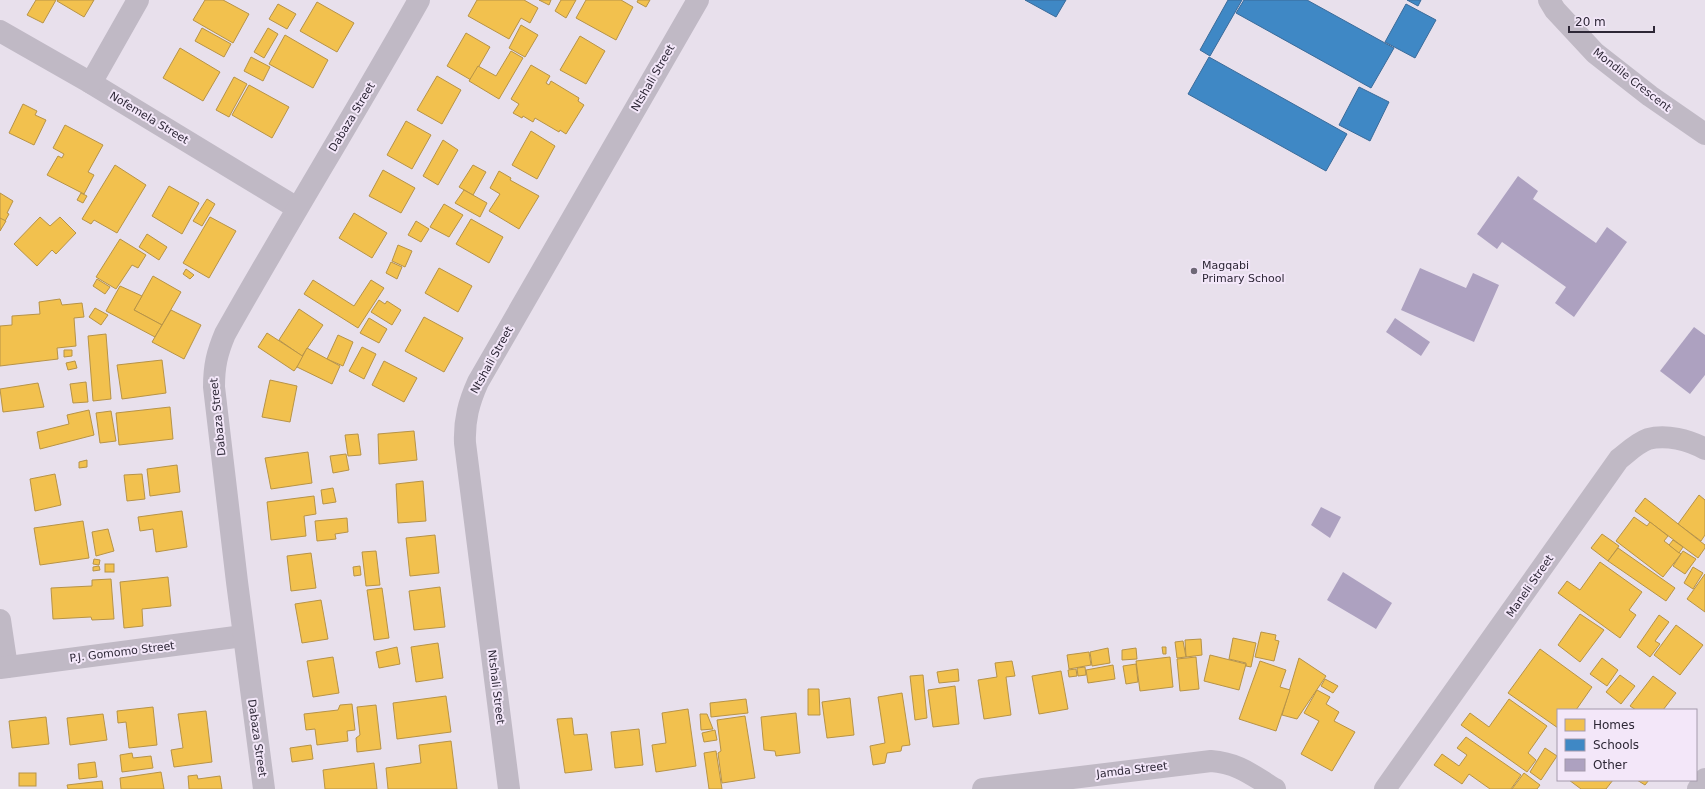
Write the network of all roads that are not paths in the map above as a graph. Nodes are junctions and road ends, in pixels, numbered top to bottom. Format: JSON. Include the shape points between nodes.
{"nodes":[{"id":1,"x":138,"y":0,"type":"edge"},
{"id":2,"x":419,"y":0,"type":"edge"},
{"id":3,"x":698,"y":0,"type":"edge"},
{"id":4,"x":1549,"y":0,"type":"edge"},
{"id":5,"x":0,"y":31,"type":"edge"},
{"id":6,"x":91,"y":82,"type":"junction"},
{"id":7,"x":1702,"y":126,"type":"edge"},
{"id":8,"x":297,"y":208,"type":"junction"},
{"id":9,"x":1705,"y":449,"type":"edge"},
{"id":10,"x":0,"y":620,"type":"edge"},
{"id":11,"x":243,"y":636,"type":"junction"},
{"id":12,"x":3,"y":668,"type":"edge"},
{"id":13,"x":1705,"y":779,"type":"edge"},
{"id":14,"x":264,"y":789,"type":"edge"},
{"id":15,"x":509,"y":789,"type":"edge"},
{"id":16,"x":983,"y":789,"type":"edge"},
{"id":17,"x":1274,"y":789,"type":"edge"},
{"id":18,"x":1385,"y":789,"type":"edge"},
{"id":19,"x":1698,"y":789,"type":"edge"}],
"edges":[{"from":1,"to":6,"type":"street"},
{"from":2,"to":8,"type":"street","name":"Dabaza Street"},
{"from":3,"to":15,"type":"street","name":"Ntshali Street","via":[[470,400],[465,443]]},
{"from":4,"to":7,"type":"street","name":"Mondile Crescent","via":[[1555,10],[1595,53],[1650,96]]},
{"from":5,"to":6,"type":"street","name":"Nofemela Street"},
{"from":6,"to":8,"type":"street","name":"Nofemela Street"},
{"from":8,"to":11,"type":"street","name":"Dabaza Street","via":[[225,334],[217,352],[214,370]]},
{"from":9,"to":18,"type":"street","name":"Maneli Street","via":[[1682,439],[1648,439],[1619,459]]},
{"from":10,"to":12,"type":"street"},
{"from":11,"to":12,"type":"street","name":"P.J. Gomomo Street"},
{"from":11,"to":14,"type":"street","name":"Dabaza Street"},
{"from":13,"to":19,"type":"street"},
{"from":16,"to":17,"type":"street","name":"Jamda Street","via":[[1211,761],[1227,762],[1241,768]]}]}
